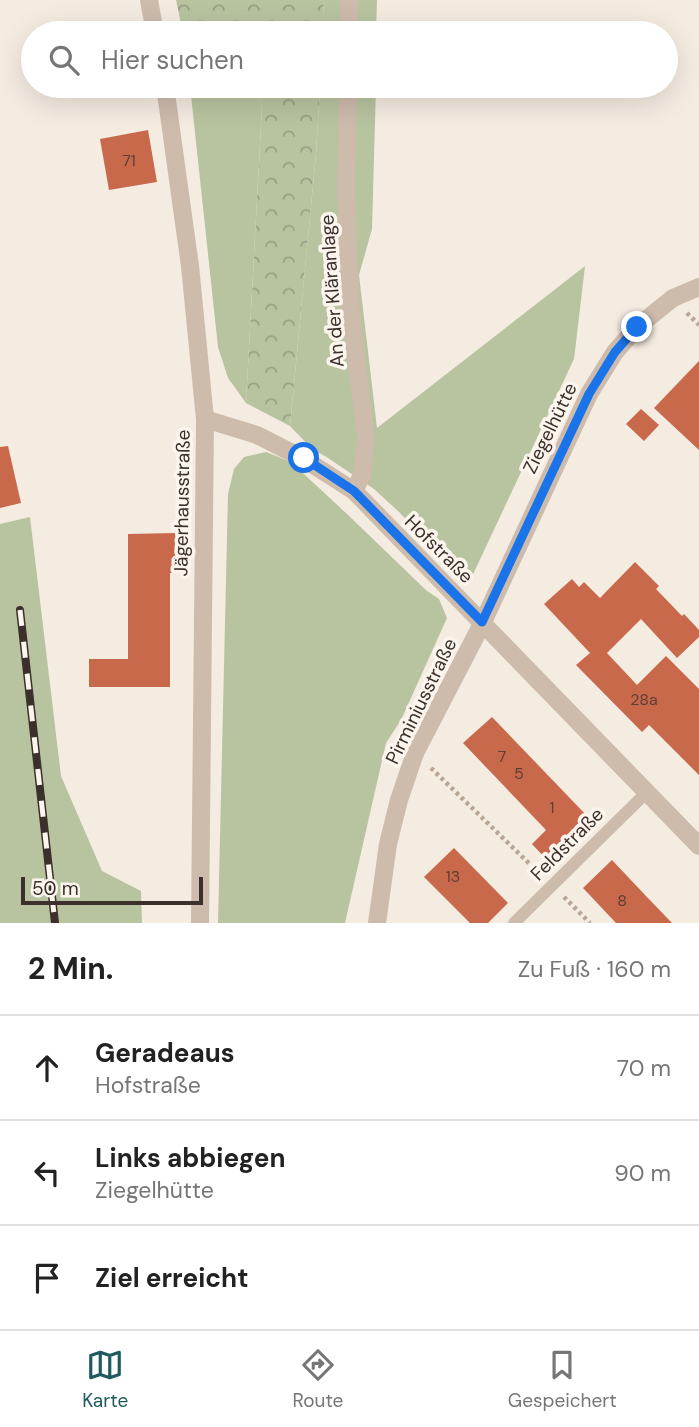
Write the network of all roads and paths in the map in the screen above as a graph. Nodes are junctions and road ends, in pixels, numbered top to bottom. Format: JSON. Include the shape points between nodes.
{"nodes":[{"id":1,"x":149,"y":0,"type":"edge"},
{"id":2,"x":349,"y":0,"type":"edge"},
{"id":3,"x":153,"y":21,"type":"edge"},
{"id":4,"x":349,"y":21,"type":"edge"},
{"id":5,"x":167,"y":98,"type":"edge"},
{"id":6,"x":348,"y":98,"type":"edge"},
{"id":7,"x":699,"y":287,"type":"edge"},
{"id":8,"x":205,"y":419,"type":"junction"},
{"id":9,"x":354,"y":491,"type":"junction"},
{"id":10,"x":482,"y":622,"type":"junction"},
{"id":11,"x":415,"y":753,"type":"junction"},
{"id":12,"x":646,"y":793,"type":"junction"},
{"id":13,"x":699,"y":846,"type":"edge"},
{"id":14,"x":553,"y":886,"type":"junction"},
{"id":15,"x":200,"y":923,"type":"edge"},
{"id":16,"x":377,"y":923,"type":"edge"},
{"id":17,"x":513,"y":923,"type":"edge"},
{"id":18,"x":590,"y":923,"type":"edge"}],
"edges":[{"from":1,"to":3,"type":"street"},
{"from":2,"to":4,"type":"street"},
{"from":5,"to":8,"type":"street","name":"Jägerhausstraße"},
{"from":6,"to":9,"type":"street","name":"An der Kläranlage","via":[[351,304],[366,438],[362,475]]},
{"from":7,"to":10,"type":"street","name":"Ziegelhütte","via":[[673,298],[615,352],[589,394]]},
{"from":8,"to":9,"type":"street","name":"Hofstraße","via":[[257,435],[304,458]]},
{"from":8,"to":15,"type":"street","name":"Jägerhausstraße"},
{"from":9,"to":10,"type":"street","name":"Hofstraße"},
{"from":10,"to":11,"type":"street","name":"Pirminiusstraße"},
{"from":10,"to":12,"type":"street","name":"Hofstraße"},
{"from":11,"to":14,"type":"path"},
{"from":11,"to":16,"type":"street","name":"Pirminiusstraße","via":[[388,844]]},
{"from":12,"to":13,"type":"street","name":"Hofstraße"},
{"from":12,"to":14,"type":"lane","name":"Feldstraße"},
{"from":14,"to":17,"type":"lane","name":"Feldstraße"},
{"from":14,"to":18,"type":"path"}]}
